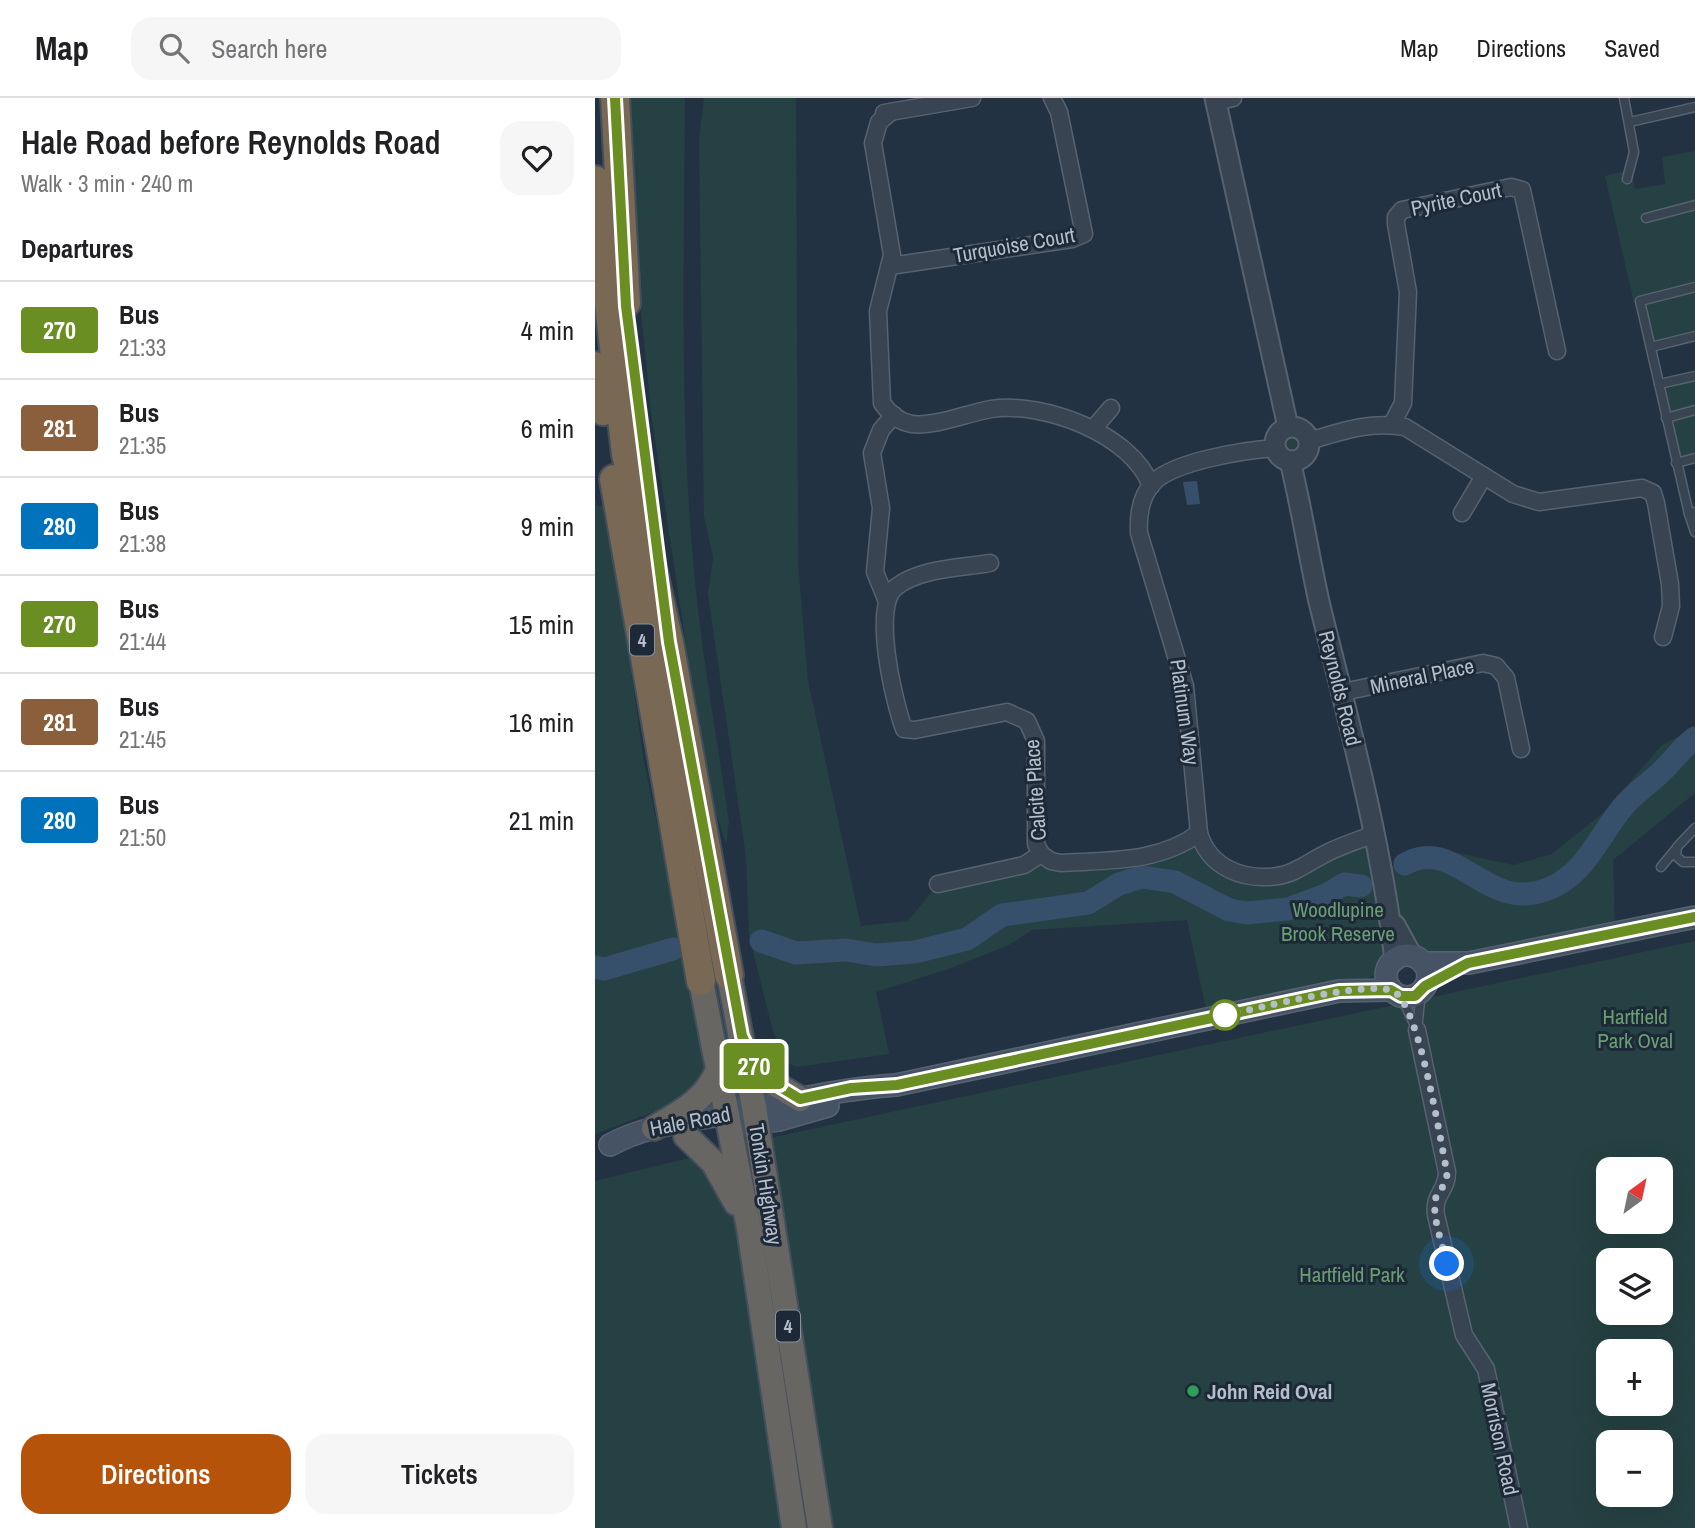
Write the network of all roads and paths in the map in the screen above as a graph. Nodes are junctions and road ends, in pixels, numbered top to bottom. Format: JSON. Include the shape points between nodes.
{"nodes":[{"id":1,"x":615,"y":98,"type":"edge"},
{"id":2,"x":972,"y":98,"type":"edge"},
{"id":3,"x":1052,"y":98,"type":"edge"},
{"id":4,"x":1625,"y":98,"type":"edge"},
{"id":5,"x":1221,"y":99,"type":"edge"},
{"id":6,"x":1695,"y":107,"type":"edge"},
{"id":7,"x":891,"y":112,"type":"junction"},
{"id":8,"x":1630,"y":122,"type":"junction"},
{"id":9,"x":874,"y":133,"type":"junction"},
{"id":10,"x":1627,"y":179,"type":"dead end"},
{"id":11,"x":595,"y":180,"type":"edge"},
{"id":12,"x":1695,"y":205,"type":"edge"},
{"id":13,"x":1646,"y":218,"type":"dead end"},
{"id":14,"x":890,"y":265,"type":"junction"},
{"id":15,"x":1695,"y":287,"type":"edge"},
{"id":16,"x":1695,"y":336,"type":"edge"},
{"id":17,"x":1651,"y":347,"type":"junction"},
{"id":18,"x":1557,"y":351,"type":"dead end"},
{"id":19,"x":595,"y":366,"type":"edge"},
{"id":20,"x":1695,"y":376,"type":"edge"},
{"id":21,"x":1659,"y":384,"type":"junction"},
{"id":22,"x":1111,"y":408,"type":"dead end"},
{"id":23,"x":1695,"y":410,"type":"edge"},
{"id":24,"x":894,"y":415,"type":"junction"},
{"id":25,"x":1666,"y":418,"type":"junction"},
{"id":26,"x":1392,"y":424,"type":"junction"},
{"id":27,"x":1288,"y":427,"type":"junction"},
{"id":28,"x":1093,"y":429,"type":"junction"},
{"id":29,"x":1309,"y":441,"type":"junction"},
{"id":30,"x":1283,"y":454,"type":"junction"},
{"id":31,"x":1695,"y":458,"type":"edge"},
{"id":32,"x":1676,"y":463,"type":"junction"},
{"id":33,"x":1484,"y":476,"type":"junction"},
{"id":34,"x":1151,"y":486,"type":"junction"},
{"id":35,"x":1462,"y":513,"type":"dead end"},
{"id":36,"x":1692,"y":513,"type":"edge"},
{"id":37,"x":1695,"y":532,"type":"edge"},
{"id":38,"x":990,"y":563,"type":"dead end"},
{"id":39,"x":886,"y":599,"type":"junction"},
{"id":40,"x":1663,"y":636,"type":"dead end"},
{"id":41,"x":669,"y":642,"type":"junction"},
{"id":42,"x":1343,"y":692,"type":"junction"},
{"id":43,"x":1521,"y":749,"type":"dead end"},
{"id":44,"x":1695,"y":828,"type":"edge"},
{"id":45,"x":1374,"y":834,"type":"junction"},
{"id":46,"x":1200,"y":838,"type":"junction"},
{"id":47,"x":1677,"y":848,"type":"junction"},
{"id":48,"x":1041,"y":854,"type":"junction"},
{"id":49,"x":1695,"y":862,"type":"edge"},
{"id":50,"x":1661,"y":867,"type":"dead end"},
{"id":51,"x":938,"y":884,"type":"dead end"},
{"id":52,"x":1695,"y":917,"type":"edge"},
{"id":53,"x":729,"y":975,"type":"joint"},
{"id":54,"x":1407,"y":977,"type":"junction"},
{"id":55,"x":701,"y":981,"type":"joint"},
{"id":56,"x":1416,"y":1030,"type":"junction"},
{"id":57,"x":742,"y":1036,"type":"junction"},
{"id":58,"x":718,"y":1070,"type":"junction"},
{"id":59,"x":897,"y":1085,"type":"junction"},
{"id":60,"x":800,"y":1099,"type":"junction"},
{"id":61,"x":755,"y":1116,"type":"junction"},
{"id":62,"x":728,"y":1120,"type":"junction"},
{"id":63,"x":654,"y":1128,"type":"junction"},
{"id":64,"x":686,"y":1136,"type":"junction"},
{"id":65,"x":602,"y":1146,"type":"edge"},
{"id":66,"x":749,"y":1228,"type":"junction"},
{"id":67,"x":794,"y":1528,"type":"edge"},
{"id":68,"x":820,"y":1528,"type":"edge"},
{"id":69,"x":1519,"y":1528,"type":"edge"}],
"edges":[{"from":1,"to":41,"type":"highway","via":[[626,306]]},
{"from":2,"to":7,"type":"street"},
{"from":3,"to":14,"type":"street","name":"Turquoise Court","via":[[1059,112],[1084,234]]},
{"from":4,"to":8,"type":"lane"},
{"from":5,"to":27,"type":"street"},
{"from":6,"to":8,"type":"lane"},
{"from":7,"to":9,"type":"street"},
{"from":7,"to":9,"type":"street","via":[[871,116]]},
{"from":8,"to":10,"type":"lane","via":[[1634,152]]},
{"from":9,"to":14,"type":"street"},
{"from":11,"to":41,"type":"highway","name":"Tonkin Highway","number":"4","via":[[626,454]]},
{"from":12,"to":13,"type":"lane"},
{"from":14,"to":24,"type":"street","via":[[877,311],[881,397]]},
{"from":15,"to":17,"type":"lane","via":[[1640,301]]},
{"from":16,"to":17,"type":"lane"},
{"from":17,"to":21,"type":"lane"},
{"from":18,"to":26,"type":"street","name":"Pyrite Court","via":[[1522,190],[1511,187],[1402,210],[1396,224],[1408,292],[1403,402]]},
{"from":19,"to":55,"type":"highway","name":"Tonkin Highway","number":"4"},
{"from":20,"to":21,"type":"lane"},
{"from":21,"to":25,"type":"lane"},
{"from":22,"to":28,"type":"street"},
{"from":23,"to":25,"type":"lane"},
{"from":24,"to":28,"type":"street","via":[[920,424],[993,409],[1025,408]]},
{"from":24,"to":39,"type":"street","via":[[881,430],[872,453],[881,508],[874,572]]},
{"from":25,"to":32,"type":"lane"},
{"from":26,"to":29,"type":"street","via":[[1361,425]]},
{"from":26,"to":33,"type":"street","via":[[1405,426]]},
{"from":27,"to":29,"type":"street","via":[[1299,428]]},
{"from":27,"to":30,"type":"street","via":[[1279,433]]},
{"from":28,"to":34,"type":"street","via":[[1143,471]]},
{"from":29,"to":30,"type":"street","via":[[1304,455]]},
{"from":30,"to":34,"type":"street","via":[[1257,449],[1170,472]]},
{"from":30,"to":42,"type":"street","name":"Reynolds Road"},
{"from":31,"to":32,"type":"lane"},
{"from":32,"to":36,"type":"lane"},
{"from":33,"to":35,"type":"street"},
{"from":33,"to":40,"type":"street","via":[[1513,495],[1539,502],[1642,488],[1653,494],[1670,584],[1671,606]]},
{"from":34,"to":46,"type":"street","name":"Platinum Way","via":[[1141,507],[1139,533],[1183,676]]},
{"from":36,"to":37,"type":"lane"},
{"from":38,"to":39,"type":"street","via":[[912,577],[893,588]]},
{"from":39,"to":48,"type":"street","name":"Calcite Place","via":[[883,627],[904,729],[1007,712],[1027,721],[1036,741],[1036,844]]},
{"from":41,"to":53,"type":"highway","name":"Tonkin Highway","number":"4"},
{"from":42,"to":43,"type":"street","name":"Mineral Place","via":[[1483,663],[1496,666],[1506,678]]},
{"from":42,"to":45,"type":"street","name":"Reynolds Road"},
{"from":44,"to":47,"type":"lane"},
{"from":45,"to":46,"type":"street","via":[[1279,876],[1237,873],[1222,867]]},
{"from":45,"to":54,"type":"street","name":"Reynolds Road"},
{"from":46,"to":48,"type":"street","via":[[1126,859],[1061,863]]},
{"from":47,"to":49,"type":"lane","via":[[1676,856],[1683,862]]},
{"from":47,"to":50,"type":"lane"},
{"from":48,"to":51,"type":"street","via":[[1024,865]]},
{"from":52,"to":54,"type":"main road","name":"Hale Road"},
{"from":53,"to":57,"type":"highway","name":"Tonkin Highway","number":"4"},
{"from":54,"to":56,"type":"lane","name":"Morrison Road"},
{"from":54,"to":56,"type":"lane","name":"Morrison Road"},
{"from":54,"to":59,"type":"main road","name":"Hale Road"},
{"from":55,"to":58,"type":"highway","name":"Tonkin Highway","number":"4"},
{"from":56,"to":69,"type":"street","name":"Morrison Road","via":[[1447,1172],[1446,1184],[1435,1201],[1436,1215],[1464,1335],[1486,1369]]},
{"from":57,"to":60,"type":"highway","via":[[762,1076]]},
{"from":57,"to":61,"type":"highway","name":"Tonkin Highway","number":"4"},
{"from":58,"to":62,"type":"highway","name":"Tonkin Highway","number":"4"},
{"from":58,"to":63,"type":"highway","via":[[711,1088],[700,1099]]},
{"from":59,"to":60,"type":"main road","name":"Hale Road","via":[[851,1088]]},
{"from":59,"to":61,"type":"main road","name":"Hale Road","via":[[857,1101]]},
{"from":60,"to":61,"type":"main road","name":"Hale Road"},
{"from":61,"to":62,"type":"main road","name":"Hale Road"},
{"from":61,"to":68,"type":"highway","name":"Tonkin Highway","number":"4"},
{"from":62,"to":63,"type":"main road","name":"Hale Road"},
{"from":62,"to":64,"type":"main road","name":"Hale Road"},
{"from":62,"to":66,"type":"highway","name":"Tonkin Highway","number":"4"},
{"from":63,"to":65,"type":"main road","name":"Hale Road"},
{"from":64,"to":65,"type":"main road","name":"Hale Road","via":[[637,1146]]},
{"from":64,"to":66,"type":"highway","via":[[713,1162]]},
{"from":66,"to":67,"type":"highway","name":"Tonkin Highway","number":"4"}]}
